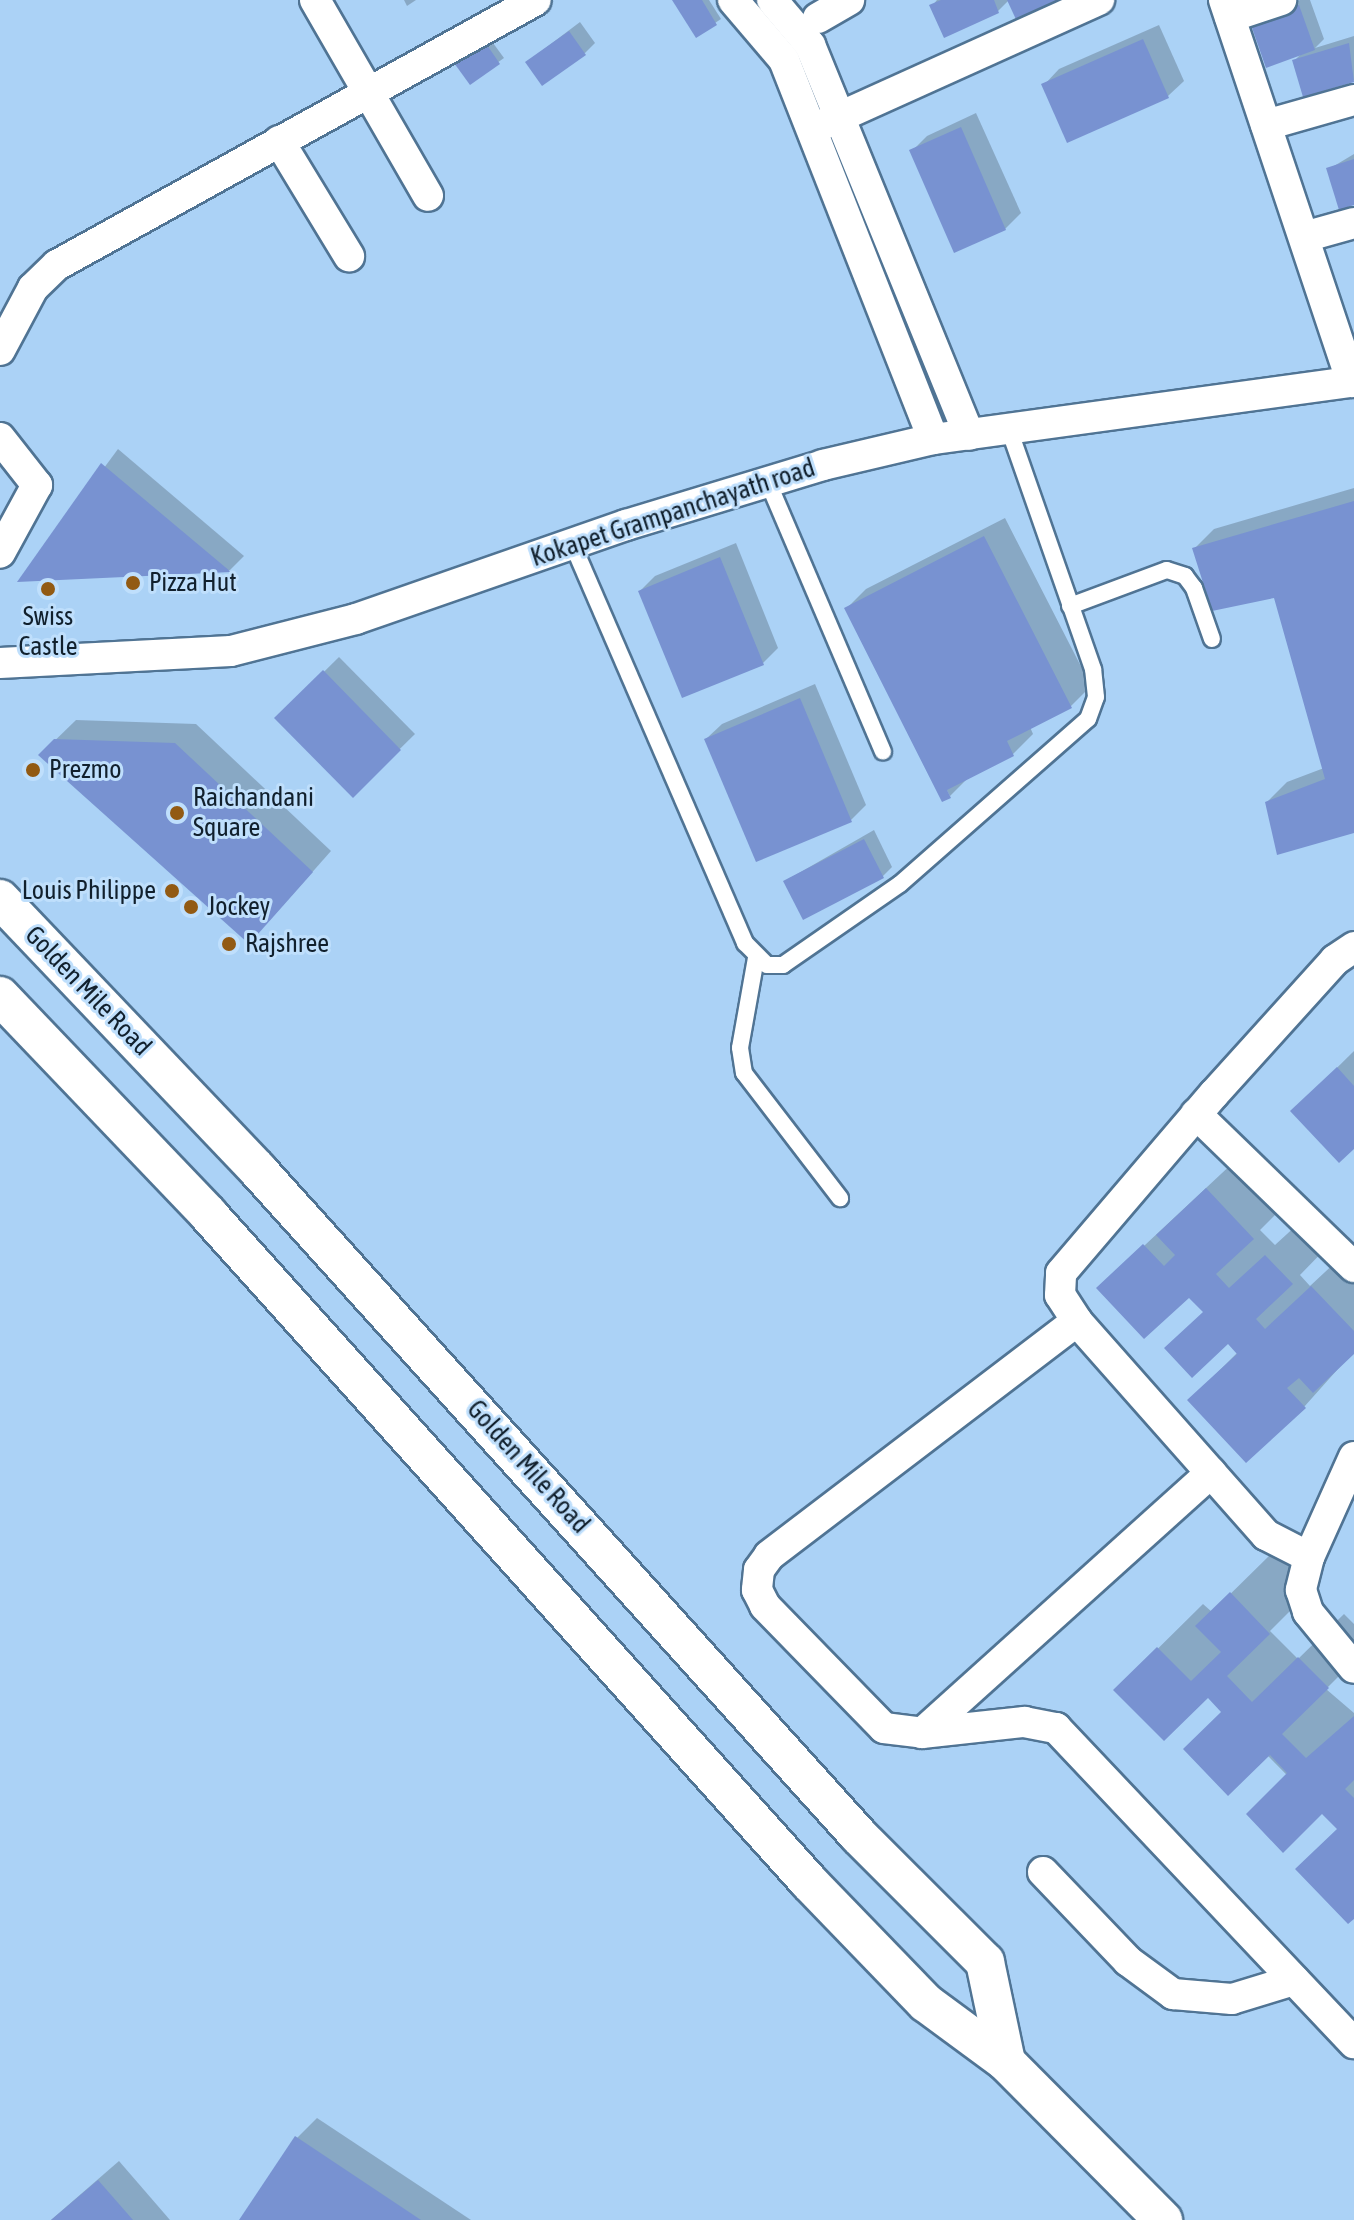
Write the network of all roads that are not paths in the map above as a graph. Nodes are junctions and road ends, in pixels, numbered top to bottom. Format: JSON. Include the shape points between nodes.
{"nodes":[{"id":1,"x":315,"y":0,"type":"edge"},
{"id":2,"x":536,"y":0,"type":"edge"},
{"id":3,"x":733,"y":0,"type":"edge"},
{"id":4,"x":772,"y":0,"type":"edge"},
{"id":5,"x":849,"y":0,"type":"edge"},
{"id":6,"x":1099,"y":0,"type":"edge"},
{"id":7,"x":1281,"y":0,"type":"edge"},
{"id":8,"x":1227,"y":8,"type":"edge"},
{"id":9,"x":818,"y":18,"type":"dead end"},
{"id":10,"x":367,"y":93,"type":"junction"},
{"id":11,"x":1354,"y":100,"type":"edge"},
{"id":12,"x":841,"y":116,"type":"junction"},
{"id":13,"x":1266,"y":125,"type":"junction"},
{"id":14,"x":812,"y":129,"type":"junction"},
{"id":15,"x":279,"y":141,"type":"junction"},
{"id":16,"x":428,"y":196,"type":"dead end"},
{"id":17,"x":1354,"y":223,"type":"edge"},
{"id":18,"x":1304,"y":237,"type":"junction"},
{"id":19,"x":349,"y":256,"type":"dead end"},
{"id":20,"x":0,"y":350,"type":"edge"},
{"id":21,"x":1353,"y":382,"type":"edge"},
{"id":22,"x":1009,"y":429,"type":"junction"},
{"id":23,"x":969,"y":435,"type":"junction"},
{"id":24,"x":0,"y":438,"type":"edge"},
{"id":25,"x":933,"y":439,"type":"junction"},
{"id":26,"x":768,"y":482,"type":"junction"},
{"id":27,"x":572,"y":543,"type":"junction"},
{"id":28,"x":0,"y":553,"type":"edge"},
{"id":29,"x":1070,"y":606,"type":"junction"},
{"id":30,"x":1212,"y":639,"type":"dead end"},
{"id":31,"x":0,"y":663,"type":"edge"},
{"id":32,"x":883,"y":752,"type":"dead end"},
{"id":33,"x":0,"y":899,"type":"edge"},
{"id":34,"x":1354,"y":947,"type":"edge"},
{"id":35,"x":756,"y":958,"type":"junction"},
{"id":36,"x":0,"y":996,"type":"edge"},
{"id":37,"x":1196,"y":1114,"type":"junction"},
{"id":38,"x":840,"y":1198,"type":"dead end"},
{"id":39,"x":1354,"y":1267,"type":"edge"},
{"id":40,"x":1077,"y":1321,"type":"junction"},
{"id":41,"x":1354,"y":1457,"type":"edge"},
{"id":42,"x":1211,"y":1473,"type":"junction"},
{"id":43,"x":1309,"y":1557,"type":"junction"},
{"id":44,"x":1354,"y":1668,"type":"edge"},
{"id":45,"x":922,"y":1733,"type":"junction"},
{"id":46,"x":1043,"y":1872,"type":"dead end"},
{"id":47,"x":1294,"y":1980,"type":"junction"},
{"id":48,"x":1354,"y":2043,"type":"edge"},
{"id":49,"x":1006,"y":2062,"type":"junction"},
{"id":50,"x":1163,"y":2220,"type":"edge"}],
"edges":[{"from":1,"to":10,"type":"street"},
{"from":2,"to":10,"type":"street"},
{"from":3,"to":14,"type":"street","via":[[784,60]]},
{"from":4,"to":12,"type":"street","via":[[810,45]]},
{"from":5,"to":9,"type":"street"},
{"from":6,"to":12,"type":"street"},
{"from":7,"to":8,"type":"street"},
{"from":8,"to":13,"type":"street"},
{"from":10,"to":15,"type":"street"},
{"from":10,"to":16,"type":"street"},
{"from":11,"to":13,"type":"street"},
{"from":12,"to":14,"type":"street"},
{"from":12,"to":23,"type":"street"},
{"from":13,"to":18,"type":"street"},
{"from":14,"to":25,"type":"street"},
{"from":15,"to":19,"type":"street"},
{"from":15,"to":20,"type":"street","via":[[57,265],[33,288]]},
{"from":17,"to":18,"type":"street"},
{"from":18,"to":21,"type":"street"},
{"from":21,"to":22,"type":"street","name":"Kokapet Grampanchayath road"},
{"from":22,"to":23,"type":"street","name":"Kokapet Grampanchayath road"},
{"from":22,"to":29,"type":"lane"},
{"from":23,"to":25,"type":"street","name":"Kokapet Grampanchayath road"},
{"from":24,"to":28,"type":"street","via":[[37,485]]},
{"from":25,"to":26,"type":"street","name":"Kokapet Grampanchayath road"},
{"from":26,"to":27,"type":"street","name":"Kokapet Grampanchayath road"},
{"from":26,"to":32,"type":"lane"},
{"from":27,"to":31,"type":"street","name":"Kokapet Grampanchayath road","via":[[356,619],[231,651]]},
{"from":27,"to":35,"type":"lane"},
{"from":29,"to":30,"type":"lane","via":[[1167,570],[1185,576],[1194,588]]},
{"from":29,"to":35,"type":"lane","via":[[1093,669],[1096,697],[1088,719],[900,884],[783,965],[767,965]]},
{"from":33,"to":49,"type":"street","name":"Golden Mile Road","via":[[257,1169],[859,1836],[985,1962]]},
{"from":34,"to":37,"type":"street","via":[[1335,960]]},
{"from":35,"to":38,"type":"lane","via":[[740,1048],[744,1073]]},
{"from":36,"to":49,"type":"street","via":[[219,1225],[809,1882],[926,2003]]},
{"from":37,"to":39,"type":"street"},
{"from":37,"to":40,"type":"street","via":[[1061,1273],[1060,1295]]},
{"from":40,"to":42,"type":"street"},
{"from":40,"to":45,"type":"street","via":[[769,1556],[759,1570],[757,1590],[765,1606],[884,1728]]},
{"from":41,"to":43,"type":"street"},
{"from":42,"to":43,"type":"street","via":[[1266,1535]]},
{"from":42,"to":45,"type":"street"},
{"from":43,"to":44,"type":"street","via":[[1301,1590],[1308,1612]]},
{"from":45,"to":47,"type":"street","via":[[1024,1722],[1056,1728]]},
{"from":46,"to":47,"type":"street","via":[[1128,1961],[1173,1994],[1232,1999]]},
{"from":47,"to":48,"type":"street"},
{"from":49,"to":50,"type":"street"}]}
